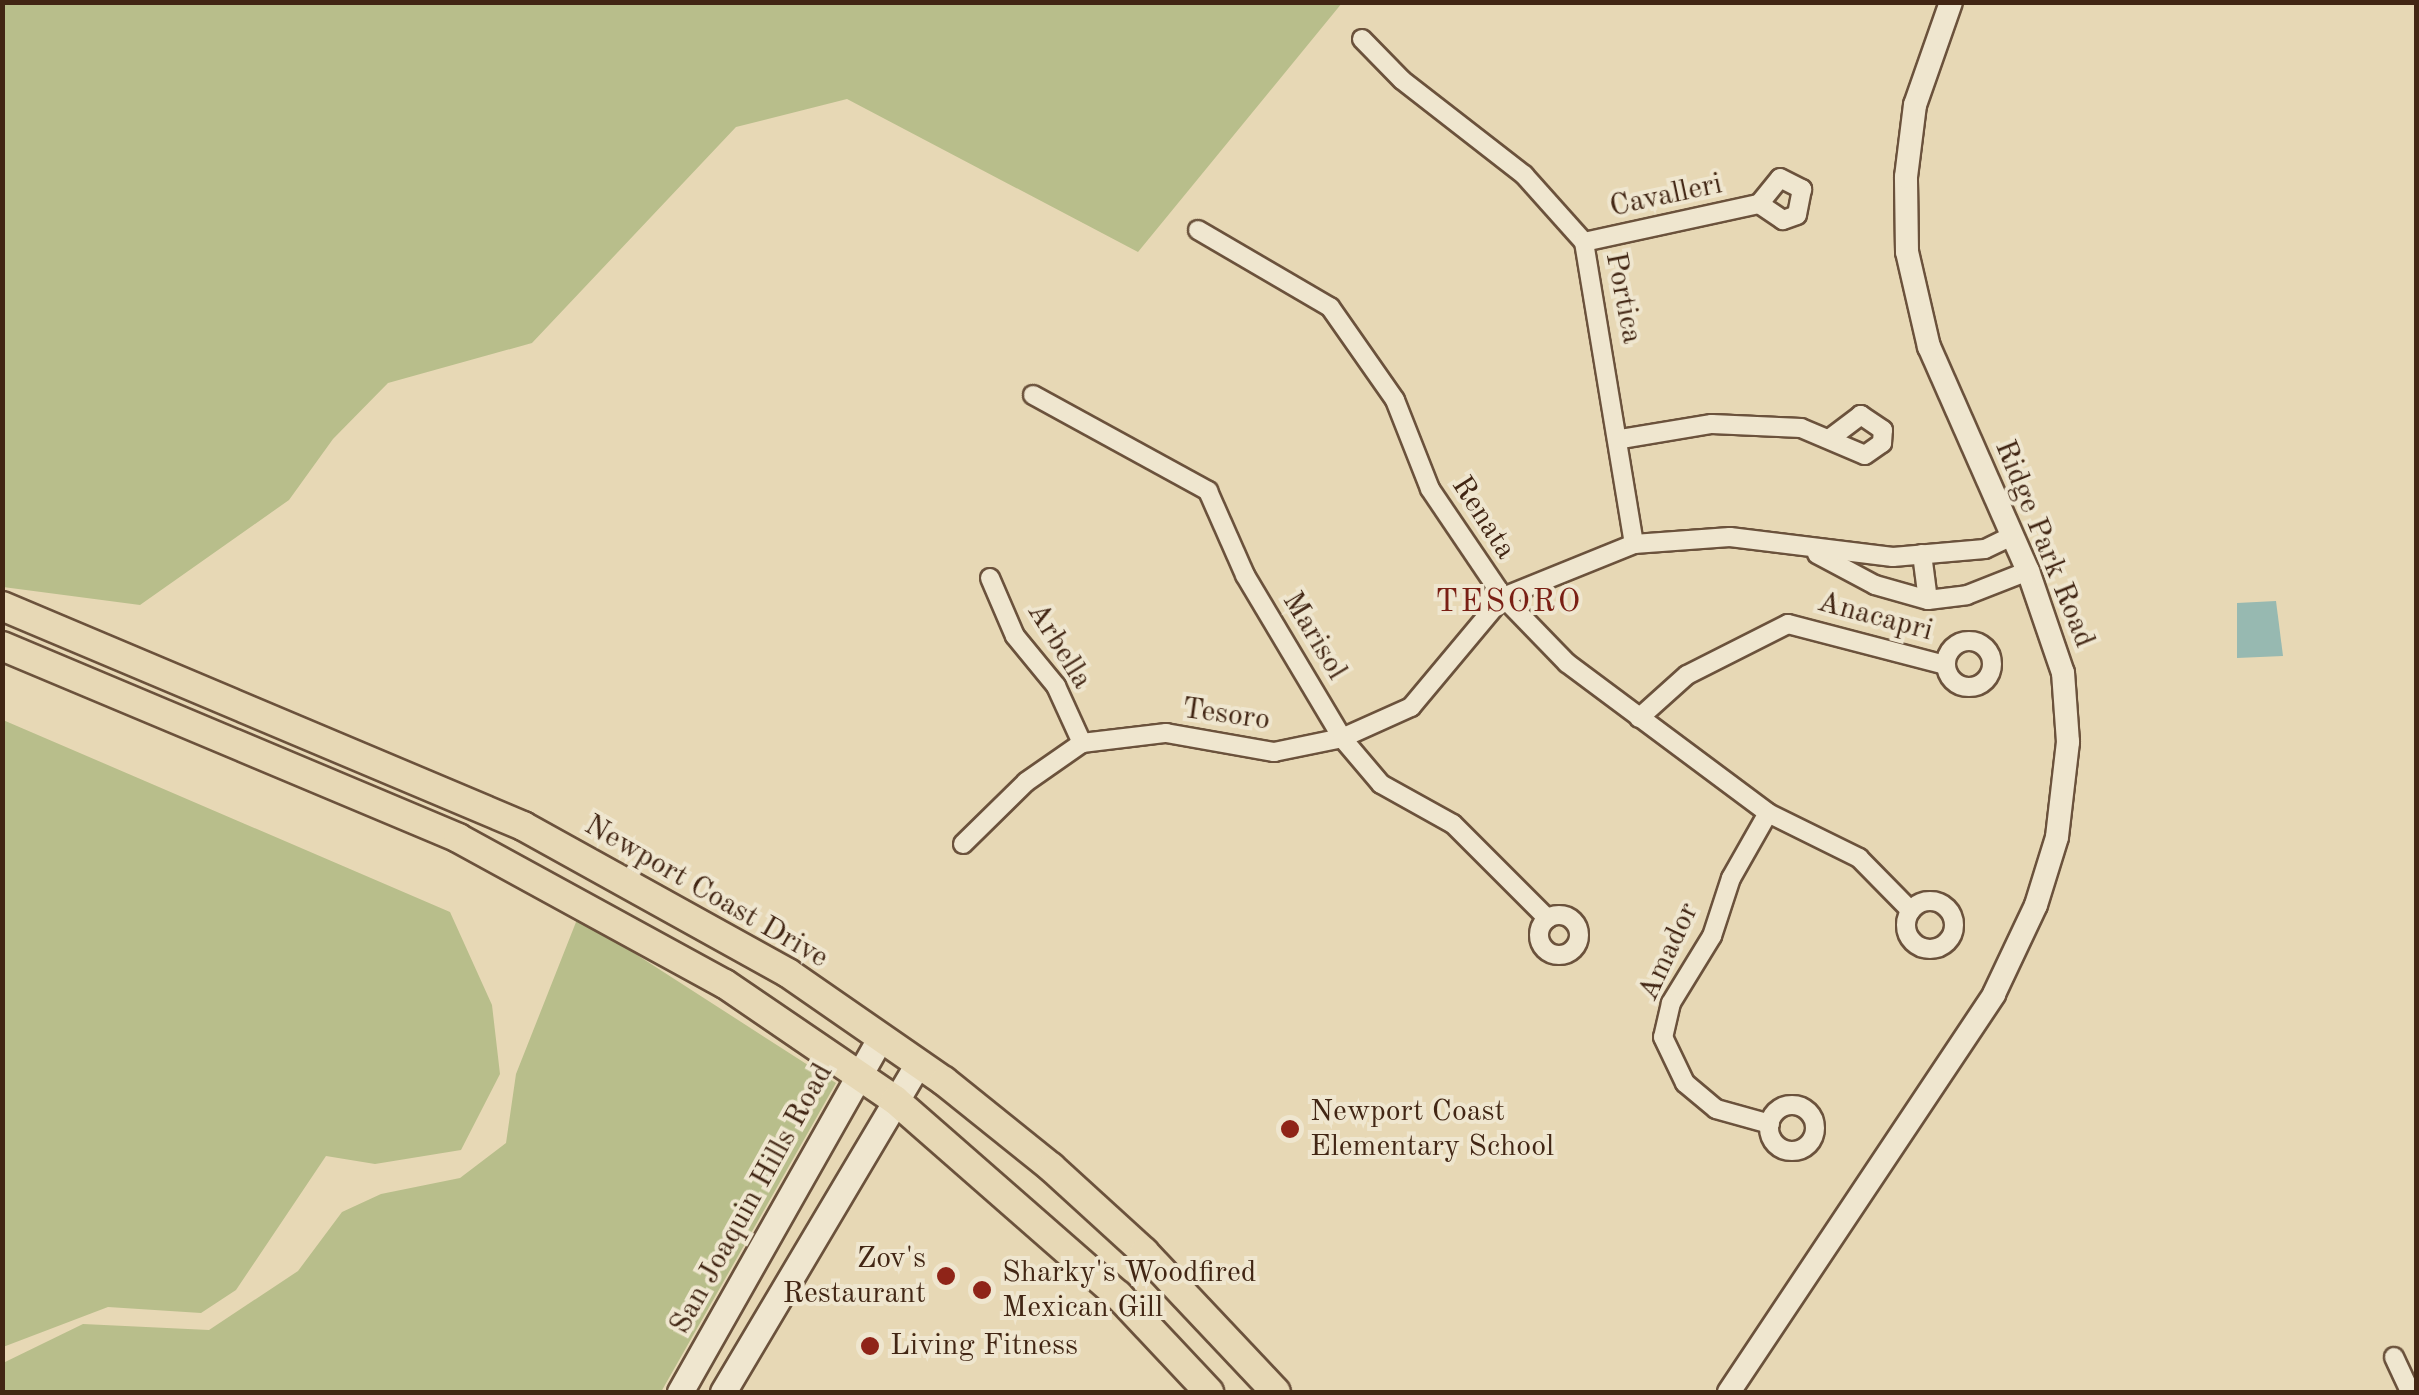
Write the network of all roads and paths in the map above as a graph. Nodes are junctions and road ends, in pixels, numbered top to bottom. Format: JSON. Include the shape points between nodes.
{"nodes":[{"id":1,"x":1951,"y":2,"type":"edge"},
{"id":2,"x":1362,"y":39,"type":"dead end"},
{"id":3,"x":1759,"y":204,"type":"dead end"},
{"id":4,"x":1198,"y":230,"type":"dead end"},
{"id":5,"x":1584,"y":242,"type":"junction"},
{"id":6,"x":1033,"y":395,"type":"dead end"},
{"id":7,"x":1830,"y":438,"type":"dead end"},
{"id":8,"x":1620,"y":440,"type":"junction"},
{"id":9,"x":2012,"y":536,"type":"junction"},
{"id":10,"x":1634,"y":544,"type":"junction"},
{"id":11,"x":1807,"y":549,"type":"junction"},
{"id":12,"x":1922,"y":554,"type":"junction"},
{"id":13,"x":2028,"y":571,"type":"junction"},
{"id":14,"x":990,"y":578,"type":"dead end"},
{"id":15,"x":1502,"y":597,"type":"junction"},
{"id":16,"x":1928,"y":600,"type":"junction"},
{"id":17,"x":2,"y":606,"type":"edge"},
{"id":18,"x":2,"y":646,"type":"edge"},
{"id":19,"x":1946,"y":665,"type":"dead end"},
{"id":20,"x":1639,"y":718,"type":"junction"},
{"id":21,"x":1342,"y":738,"type":"junction"},
{"id":22,"x":1082,"y":743,"type":"junction"},
{"id":23,"x":1768,"y":813,"type":"junction"},
{"id":24,"x":964,"y":844,"type":"dead end"},
{"id":25,"x":1912,"y":910,"type":"dead end"},
{"id":26,"x":1548,"y":919,"type":"dead end"},
{"id":27,"x":881,"y":1037,"type":"junction"},
{"id":28,"x":918,"y":1063,"type":"junction"},
{"id":29,"x":860,"y":1074,"type":"junction"},
{"id":30,"x":895,"y":1100,"type":"junction"},
{"id":31,"x":1770,"y":1124,"type":"dead end"},
{"id":32,"x":2394,"y":1357,"type":"dead end"},
{"id":33,"x":680,"y":1392,"type":"edge"},
{"id":34,"x":723,"y":1392,"type":"edge"},
{"id":35,"x":1209,"y":1392,"type":"edge"},
{"id":36,"x":1276,"y":1392,"type":"edge"},
{"id":37,"x":1729,"y":1392,"type":"edge"},
{"id":38,"x":2410,"y":1392,"type":"edge"}],
"edges":[{"from":1,"to":9,"type":"street","name":"Ridge Park Road","via":[[1915,105],[1906,177],[1907,252],[1929,347]]},
{"from":2,"to":5,"type":"street","name":"Portica","via":[[1402,80],[1524,175]]},
{"from":3,"to":5,"type":"street","name":"Cavalleri"},
{"from":4,"to":15,"type":"street","name":"Renata","via":[[1330,307],[1395,400],[1430,489]]},
{"from":5,"to":8,"type":"street","name":"Portica"},
{"from":6,"to":21,"type":"street","name":"Marisol","via":[[1208,490],[1245,574]]},
{"from":7,"to":8,"type":"street","via":[[1801,428],[1712,424]]},
{"from":8,"to":10,"type":"street","name":"Portica"},
{"from":9,"to":12,"type":"street","name":"Tesoro","via":[[1984,549]]},
{"from":9,"to":13,"type":"street","name":"Ridge Park Road"},
{"from":10,"to":11,"type":"street","name":"Tesoro","via":[[1730,537]]},
{"from":10,"to":15,"type":"street","name":"Tesoro"},
{"from":11,"to":12,"type":"street","name":"Tesoro"},
{"from":11,"to":16,"type":"street","name":"Tesoro","via":[[1874,585]]},
{"from":12,"to":16,"type":"street"},
{"from":13,"to":16,"type":"street","name":"Tesoro","via":[[1967,595]]},
{"from":13,"to":37,"type":"street","name":"Ridge Park Road","via":[[2063,673],[2068,719],[2057,837],[2036,905],[1994,994]]},
{"from":14,"to":22,"type":"street","name":"Arbella","via":[[1015,636],[1056,686]]},
{"from":15,"to":20,"type":"street","name":"Renata","via":[[1567,663]]},
{"from":15,"to":21,"type":"street","name":"Tesoro","via":[[1410,707]]},
{"from":17,"to":27,"type":"main road","name":"Newport Coast Drive","via":[[524,826],[660,896]]},
{"from":18,"to":29,"type":"main road","via":[[521,870],[725,984]]},
{"from":19,"to":20,"type":"street","name":"Anacapri","via":[[1788,624],[1687,674]]},
{"from":20,"to":23,"type":"street","name":"Renata"},
{"from":21,"to":22,"type":"street","name":"Tesoro","via":[[1274,752],[1166,734]]},
{"from":21,"to":26,"type":"street","name":"Marisol","via":[[1381,784],[1453,824]]},
{"from":22,"to":24,"type":"street","name":"Tesoro","via":[[1026,782]]},
{"from":23,"to":25,"type":"street","name":"Renata","via":[[1859,858]]},
{"from":23,"to":31,"type":"street","name":"Amador","via":[[1731,878],[1712,936],[1671,1003],[1663,1036],[1684,1083],[1716,1109]]},
{"from":27,"to":28,"type":"main road","name":"Newport Coast Drive"},
{"from":27,"to":29,"type":"main road","name":"San Joaquin Hills Road"},
{"from":28,"to":30,"type":"main road"},
{"from":28,"to":36,"type":"main road","name":"Newport Coast Drive","via":[[1144,1252]]},
{"from":29,"to":30,"type":"main road"},
{"from":29,"to":33,"type":"main road","name":"San Joaquin Hills Road"},
{"from":30,"to":34,"type":"main road"},
{"from":30,"to":35,"type":"main road","via":[[1118,1295]]},
{"from":32,"to":38,"type":"street"}]}
